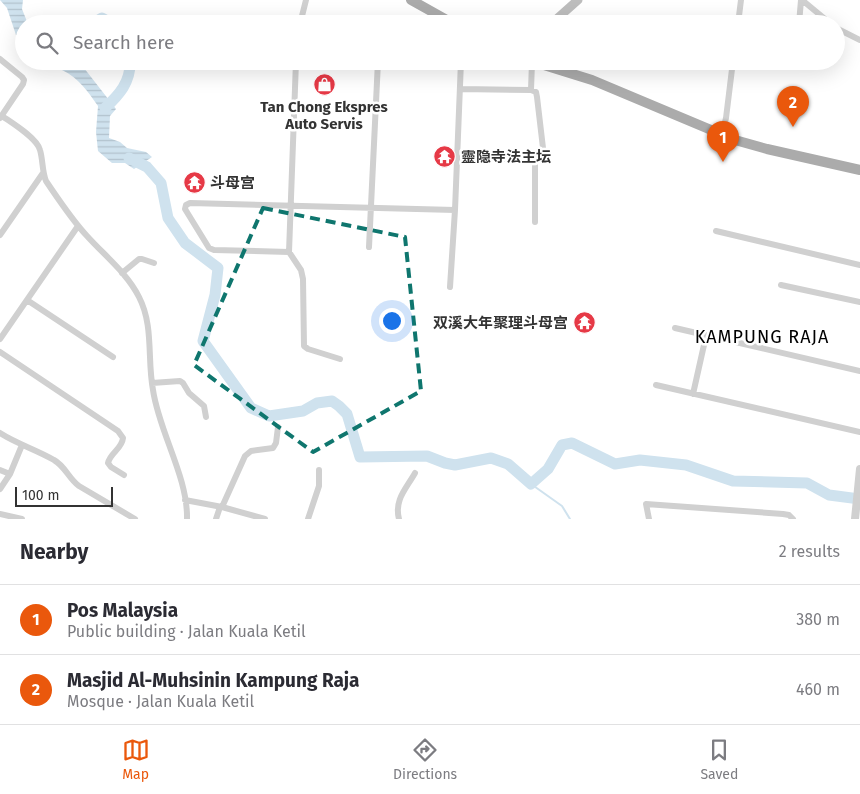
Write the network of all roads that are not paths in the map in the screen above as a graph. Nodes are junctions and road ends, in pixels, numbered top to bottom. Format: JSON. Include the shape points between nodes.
{"nodes":[{"id":1,"x":306,"y":0,"type":"edge"},
{"id":2,"x":411,"y":0,"type":"edge"},
{"id":3,"x":578,"y":0,"type":"edge"},
{"id":4,"x":741,"y":0,"type":"edge"},
{"id":5,"x":802,"y":0,"type":"edge"},
{"id":6,"x":302,"y":15,"type":"edge"},
{"id":7,"x":438,"y":15,"type":"edge"},
{"id":8,"x":561,"y":15,"type":"edge"},
{"id":9,"x":739,"y":15,"type":"edge"},
{"id":10,"x":800,"y":15,"type":"edge"},
{"id":11,"x":820,"y":15,"type":"edge"},
{"id":12,"x":845,"y":32,"type":"edge"},
{"id":13,"x":860,"y":40,"type":"edge"},
{"id":14,"x":0,"y":59,"type":"edge"},
{"id":15,"x":296,"y":70,"type":"edge"},
{"id":16,"x":378,"y":70,"type":"edge"},
{"id":17,"x":461,"y":70,"type":"edge"},
{"id":18,"x":531,"y":70,"type":"edge"},
{"id":19,"x":558,"y":70,"type":"edge"},
{"id":20,"x":732,"y":70,"type":"edge"},
{"id":21,"x":460,"y":89,"type":"junction"},
{"id":22,"x":531,"y":90,"type":"junction"},
{"id":23,"x":1,"y":117,"type":"edge"},
{"id":24,"x":722,"y":135,"type":"junction"},
{"id":25,"x":457,"y":157,"type":"junction"},
{"id":26,"x":535,"y":160,"type":"junction"},
{"id":27,"x":860,"y":170,"type":"edge"},
{"id":28,"x":43,"y":173,"type":"junction"},
{"id":29,"x":290,"y":206,"type":"junction"},
{"id":30,"x":370,"y":208,"type":"junction"},
{"id":31,"x":455,"y":210,"type":"junction"},
{"id":32,"x":536,"y":222,"type":"dead end"},
{"id":33,"x":78,"y":226,"type":"junction"},
{"id":34,"x":716,"y":231,"type":"dead end"},
{"id":35,"x":0,"y":235,"type":"edge"},
{"id":36,"x":369,"y":247,"type":"dead end"},
{"id":37,"x":289,"y":252,"type":"junction"},
{"id":38,"x":154,"y":263,"type":"dead end"},
{"id":39,"x":860,"y":265,"type":"edge"},
{"id":40,"x":122,"y":273,"type":"junction"},
{"id":41,"x":781,"y":285,"type":"dead end"},
{"id":42,"x":450,"y":287,"type":"dead end"},
{"id":43,"x":27,"y":300,"type":"junction"},
{"id":44,"x":860,"y":302,"type":"edge"},
{"id":45,"x":675,"y":328,"type":"dead end"},
{"id":46,"x":706,"y":336,"type":"junction"},
{"id":47,"x":0,"y":339,"type":"edge"},
{"id":48,"x":0,"y":352,"type":"edge"},
{"id":49,"x":113,"y":357,"type":"dead end"},
{"id":50,"x":340,"y":359,"type":"dead end"},
{"id":51,"x":860,"y":371,"type":"edge"},
{"id":52,"x":152,"y":383,"type":"junction"},
{"id":53,"x":656,"y":385,"type":"dead end"},
{"id":54,"x":693,"y":394,"type":"junction"},
{"id":55,"x":206,"y":417,"type":"dead end"},
{"id":56,"x":278,"y":428,"type":"dead end"},
{"id":57,"x":860,"y":432,"type":"edge"},
{"id":58,"x":0,"y":433,"type":"edge"},
{"id":59,"x":22,"y":445,"type":"junction"},
{"id":60,"x":860,"y":469,"type":"edge"},
{"id":61,"x":0,"y":470,"type":"edge"},
{"id":62,"x":319,"y":470,"type":"dead end"},
{"id":63,"x":415,"y":473,"type":"dead end"},
{"id":64,"x":10,"y":474,"type":"junction"},
{"id":65,"x":124,"y":475,"type":"dead end"},
{"id":66,"x":859,"y":479,"type":"edge"},
{"id":67,"x":0,"y":489,"type":"edge"},
{"id":68,"x":185,"y":500,"type":"junction"},
{"id":69,"x":221,"y":507,"type":"junction"},
{"id":70,"x":0,"y":514,"type":"edge"},
{"id":71,"x":855,"y":516,"type":"edge"},
{"id":72,"x":22,"y":519,"type":"edge"},
{"id":73,"x":135,"y":519,"type":"edge"},
{"id":74,"x":187,"y":519,"type":"edge"},
{"id":75,"x":216,"y":519,"type":"edge"},
{"id":76,"x":265,"y":519,"type":"edge"},
{"id":77,"x":308,"y":519,"type":"edge"},
{"id":78,"x":399,"y":519,"type":"edge"},
{"id":79,"x":649,"y":519,"type":"edge"},
{"id":80,"x":793,"y":519,"type":"edge"}],
"edges":[{"from":1,"to":6,"type":"street"},
{"from":2,"to":7,"type":"main road"},
{"from":3,"to":8,"type":"main road"},
{"from":4,"to":9,"type":"street"},
{"from":5,"to":10,"type":"street"},
{"from":5,"to":11,"type":"street"},
{"from":12,"to":13,"type":"street"},
{"from":14,"to":23,"type":"street","via":[[24,80]]},
{"from":15,"to":29,"type":"street"},
{"from":16,"to":30,"type":"street"},
{"from":17,"to":21,"type":"street"},
{"from":18,"to":22,"type":"street"},
{"from":19,"to":24,"type":"main road","via":[[592,80]]},
{"from":20,"to":24,"type":"street"},
{"from":21,"to":22,"type":"street"},
{"from":21,"to":25,"type":"street"},
{"from":22,"to":26,"type":"street","via":[[536,92],[543,148]]},
{"from":23,"to":28,"type":"street","via":[[36,142],[41,150]]},
{"from":24,"to":27,"type":"main road","via":[[767,149]]},
{"from":25,"to":26,"type":"street"},
{"from":25,"to":31,"type":"street"},
{"from":26,"to":32,"type":"street"},
{"from":28,"to":33,"type":"street"},
{"from":28,"to":35,"type":"street"},
{"from":29,"to":30,"type":"street"},
{"from":29,"to":37,"type":"street"},
{"from":29,"to":37,"type":"street","via":[[190,203],[185,207],[209,248]]},
{"from":30,"to":31,"type":"street"},
{"from":30,"to":36,"type":"street"},
{"from":31,"to":42,"type":"street"},
{"from":33,"to":40,"type":"street"},
{"from":33,"to":43,"type":"street"},
{"from":34,"to":39,"type":"street"},
{"from":37,"to":50,"type":"street","via":[[303,279],[304,346]]},
{"from":38,"to":40,"type":"street","via":[[142,258]]},
{"from":40,"to":52,"type":"street","via":[[139,296],[144,310]]},
{"from":41,"to":44,"type":"street"},
{"from":43,"to":47,"type":"street"},
{"from":43,"to":49,"type":"street"},
{"from":45,"to":46,"type":"street"},
{"from":46,"to":51,"type":"street"},
{"from":46,"to":54,"type":"street"},
{"from":48,"to":65,"type":"street","via":[[118,431],[123,442],[108,463]]},
{"from":52,"to":55,"type":"street","via":[[180,381],[204,406]]},
{"from":52,"to":68,"type":"street"},
{"from":53,"to":54,"type":"street"},
{"from":54,"to":57,"type":"street"},
{"from":56,"to":69,"type":"street","via":[[273,448],[251,451],[245,456]]},
{"from":58,"to":59,"type":"street"},
{"from":59,"to":64,"type":"street"},
{"from":59,"to":73,"type":"street","via":[[55,460],[72,481]]},
{"from":60,"to":66,"type":"street"},
{"from":61,"to":64,"type":"street"},
{"from":62,"to":77,"type":"street","via":[[319,486]]},
{"from":63,"to":78,"type":"street","via":[[398,500]]},
{"from":64,"to":67,"type":"street"},
{"from":66,"to":71,"type":"street"},
{"from":68,"to":69,"type":"street"},
{"from":68,"to":74,"type":"street"},
{"from":69,"to":75,"type":"street"},
{"from":69,"to":76,"type":"street"},
{"from":70,"to":72,"type":"street"},
{"from":79,"to":80,"type":"street","via":[[646,504],[783,514]]}]}
